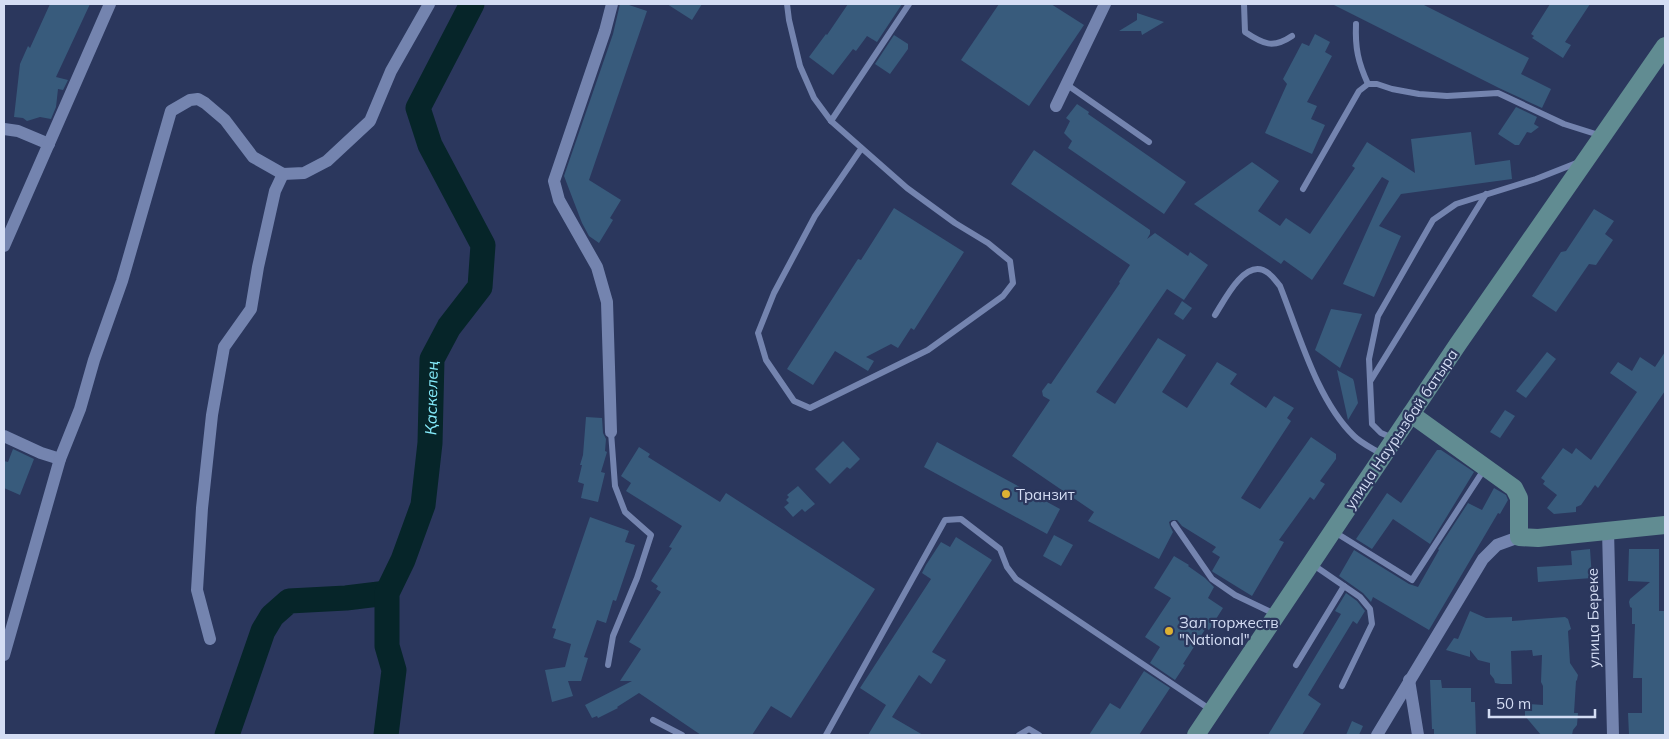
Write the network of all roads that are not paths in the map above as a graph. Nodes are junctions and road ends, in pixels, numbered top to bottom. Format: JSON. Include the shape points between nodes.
{"nodes":[{"id":1,"x":110,"y":4,"type":"edge"},
{"id":2,"x":429,"y":4,"type":"edge"},
{"id":3,"x":612,"y":4,"type":"edge"},
{"id":4,"x":787,"y":4,"type":"edge"},
{"id":5,"x":909,"y":4,"type":"edge"},
{"id":6,"x":1105,"y":4,"type":"edge"},
{"id":7,"x":1244,"y":4,"type":"edge"},
{"id":8,"x":1356,"y":24,"type":"dead end"},
{"id":9,"x":1292,"y":36,"type":"dead end"},
{"id":10,"x":1665,"y":46,"type":"edge"},
{"id":11,"x":1066,"y":84,"type":"junction"},
{"id":12,"x":1368,"y":84,"type":"junction"},
{"id":13,"x":1056,"y":106,"type":"dead end"},
{"id":14,"x":831,"y":121,"type":"junction"},
{"id":15,"x":4,"y":129,"type":"edge"},
{"id":16,"x":1607,"y":131,"type":"junction"},
{"id":17,"x":1149,"y":142,"type":"dead end"},
{"id":18,"x":49,"y":144,"type":"junction"},
{"id":19,"x":861,"y":149,"type":"junction"},
{"id":20,"x":1587,"y":159,"type":"junction"},
{"id":21,"x":283,"y":174,"type":"junction"},
{"id":22,"x":1303,"y":189,"type":"dead end"},
{"id":23,"x":1486,"y":194,"type":"junction"},
{"id":24,"x":4,"y":246,"type":"edge"},
{"id":25,"x":1215,"y":315,"type":"dead end"},
{"id":26,"x":1371,"y":380,"type":"junction"},
{"id":27,"x":1411,"y":414,"type":"junction"},
{"id":28,"x":611,"y":432,"type":"joint"},
{"id":29,"x":4,"y":436,"type":"edge"},
{"id":30,"x":1394,"y":439,"type":"junction"},
{"id":31,"x":1384,"y":455,"type":"junction"},
{"id":32,"x":60,"y":459,"type":"junction"},
{"id":33,"x":1486,"y":467,"type":"junction"},
{"id":34,"x":1174,"y":524,"type":"dead end"},
{"id":35,"x":1665,"y":525,"type":"edge"},
{"id":36,"x":1608,"y":530,"type":"junction"},
{"id":37,"x":1333,"y":531,"type":"junction"},
{"id":38,"x":1519,"y":537,"type":"junction"},
{"id":39,"x":1311,"y":564,"type":"junction"},
{"id":40,"x":1344,"y":586,"type":"junction"},
{"id":41,"x":1276,"y":615,"type":"junction"},
{"id":42,"x":210,"y":639,"type":"dead end"},
{"id":43,"x":4,"y":655,"type":"edge"},
{"id":44,"x":608,"y":665,"type":"dead end"},
{"id":45,"x":1296,"y":665,"type":"dead end"},
{"id":46,"x":1409,"y":680,"type":"junction"},
{"id":47,"x":1342,"y":686,"type":"dead end"},
{"id":48,"x":1212,"y":711,"type":"junction"},
{"id":49,"x":653,"y":720,"type":"dead end"},
{"id":50,"x":682,"y":735,"type":"edge"},
{"id":51,"x":826,"y":735,"type":"edge"},
{"id":52,"x":1019,"y":735,"type":"edge"},
{"id":53,"x":1039,"y":735,"type":"edge"},
{"id":54,"x":1196,"y":735,"type":"edge"},
{"id":55,"x":1377,"y":735,"type":"edge"},
{"id":56,"x":1418,"y":735,"type":"edge"},
{"id":57,"x":1613,"y":735,"type":"edge"}],
"edges":[{"from":1,"to":18,"type":"street"},
{"from":2,"to":21,"type":"street","via":[[391,71],[370,121],[327,161],[304,173]]},
{"from":3,"to":28,"type":"street","via":[[554,181],[559,200],[597,267],[607,302]]},
{"from":4,"to":14,"type":"lane","via":[[800,66],[814,98]]},
{"from":5,"to":14,"type":"lane"},
{"from":6,"to":11,"type":"street"},
{"from":7,"to":9,"type":"lane","via":[[1245,32],[1261,43],[1282,43]]},
{"from":8,"to":12,"type":"lane","via":[[1358,63]]},
{"from":10,"to":16,"type":"main road","name":"улица Наурызбай батыра"},
{"from":11,"to":13,"type":"street"},
{"from":11,"to":17,"type":"lane"},
{"from":12,"to":16,"type":"lane","via":[[1438,95],[1498,93],[1564,124]]},
{"from":12,"to":22,"type":"lane","via":[[1359,91]]},
{"from":14,"to":19,"type":"lane"},
{"from":15,"to":18,"type":"street","via":[[18,131]]},
{"from":16,"to":20,"type":"main road","name":"улица Наурызбай батыра"},
{"from":18,"to":24,"type":"street"},
{"from":19,"to":19,"type":"lane","via":[[815,216],[774,293],[758,333],[766,360],[794,401],[810,408],[928,350],[1003,296],[1013,283],[1010,261],[906,188]]},
{"from":20,"to":23,"type":"lane"},
{"from":20,"to":27,"type":"main road","name":"улица Наурызбай батыра"},
{"from":21,"to":32,"type":"street","via":[[253,157],[225,120],[198,99],[171,111],[122,281]]},
{"from":21,"to":42,"type":"street","via":[[275,191],[251,309],[224,347],[212,415],[197,590]]},
{"from":23,"to":26,"type":"lane"},
{"from":23,"to":26,"type":"lane","via":[[1456,204],[1434,220],[1378,316],[1369,359]]},
{"from":25,"to":31,"type":"lane","via":[[1247,271],[1254,268],[1271,275],[1280,286],[1328,402],[1355,437]]},
{"from":26,"to":30,"type":"lane","via":[[1372,424]]},
{"from":27,"to":30,"type":"main road","name":"улица Наурызбай батыра"},
{"from":27,"to":33,"type":"main road"},
{"from":28,"to":44,"type":"lane","via":[[615,486],[625,512],[651,535],[613,636]]},
{"from":29,"to":32,"type":"street"},
{"from":30,"to":31,"type":"main road","name":"улица Наурызбай батыра"},
{"from":31,"to":37,"type":"main road","name":"улица Наурызбай батыра"},
{"from":32,"to":43,"type":"street"},
{"from":33,"to":37,"type":"lane","via":[[1412,580]]},
{"from":33,"to":38,"type":"main road","via":[[1514,488],[1519,498]]},
{"from":34,"to":41,"type":"lane","via":[[1212,579],[1235,595]]},
{"from":35,"to":36,"type":"main road"},
{"from":36,"to":38,"type":"main road"},
{"from":36,"to":57,"type":"street","name":"улица Береке"},
{"from":37,"to":39,"type":"main road","name":"улица Наурызбай батыра"},
{"from":38,"to":46,"type":"street","via":[[1497,545],[1483,559]]},
{"from":39,"to":40,"type":"lane"},
{"from":39,"to":41,"type":"main road","name":"улица Наурызбай батыра"},
{"from":40,"to":45,"type":"lane"},
{"from":40,"to":47,"type":"lane","via":[[1370,609],[1372,624]]},
{"from":41,"to":48,"type":"main road","name":"улица Наурызбай батыра"},
{"from":46,"to":55,"type":"street"},
{"from":46,"to":56,"type":"street"},
{"from":48,"to":51,"type":"lane","via":[[1016,579],[1006,567],[1000,549],[961,519],[945,520]]},
{"from":48,"to":54,"type":"main road","name":"улица Наурызбай батыра"},
{"from":49,"to":50,"type":"lane"},
{"from":52,"to":53,"type":"lane","via":[[1029,729]]}]}
